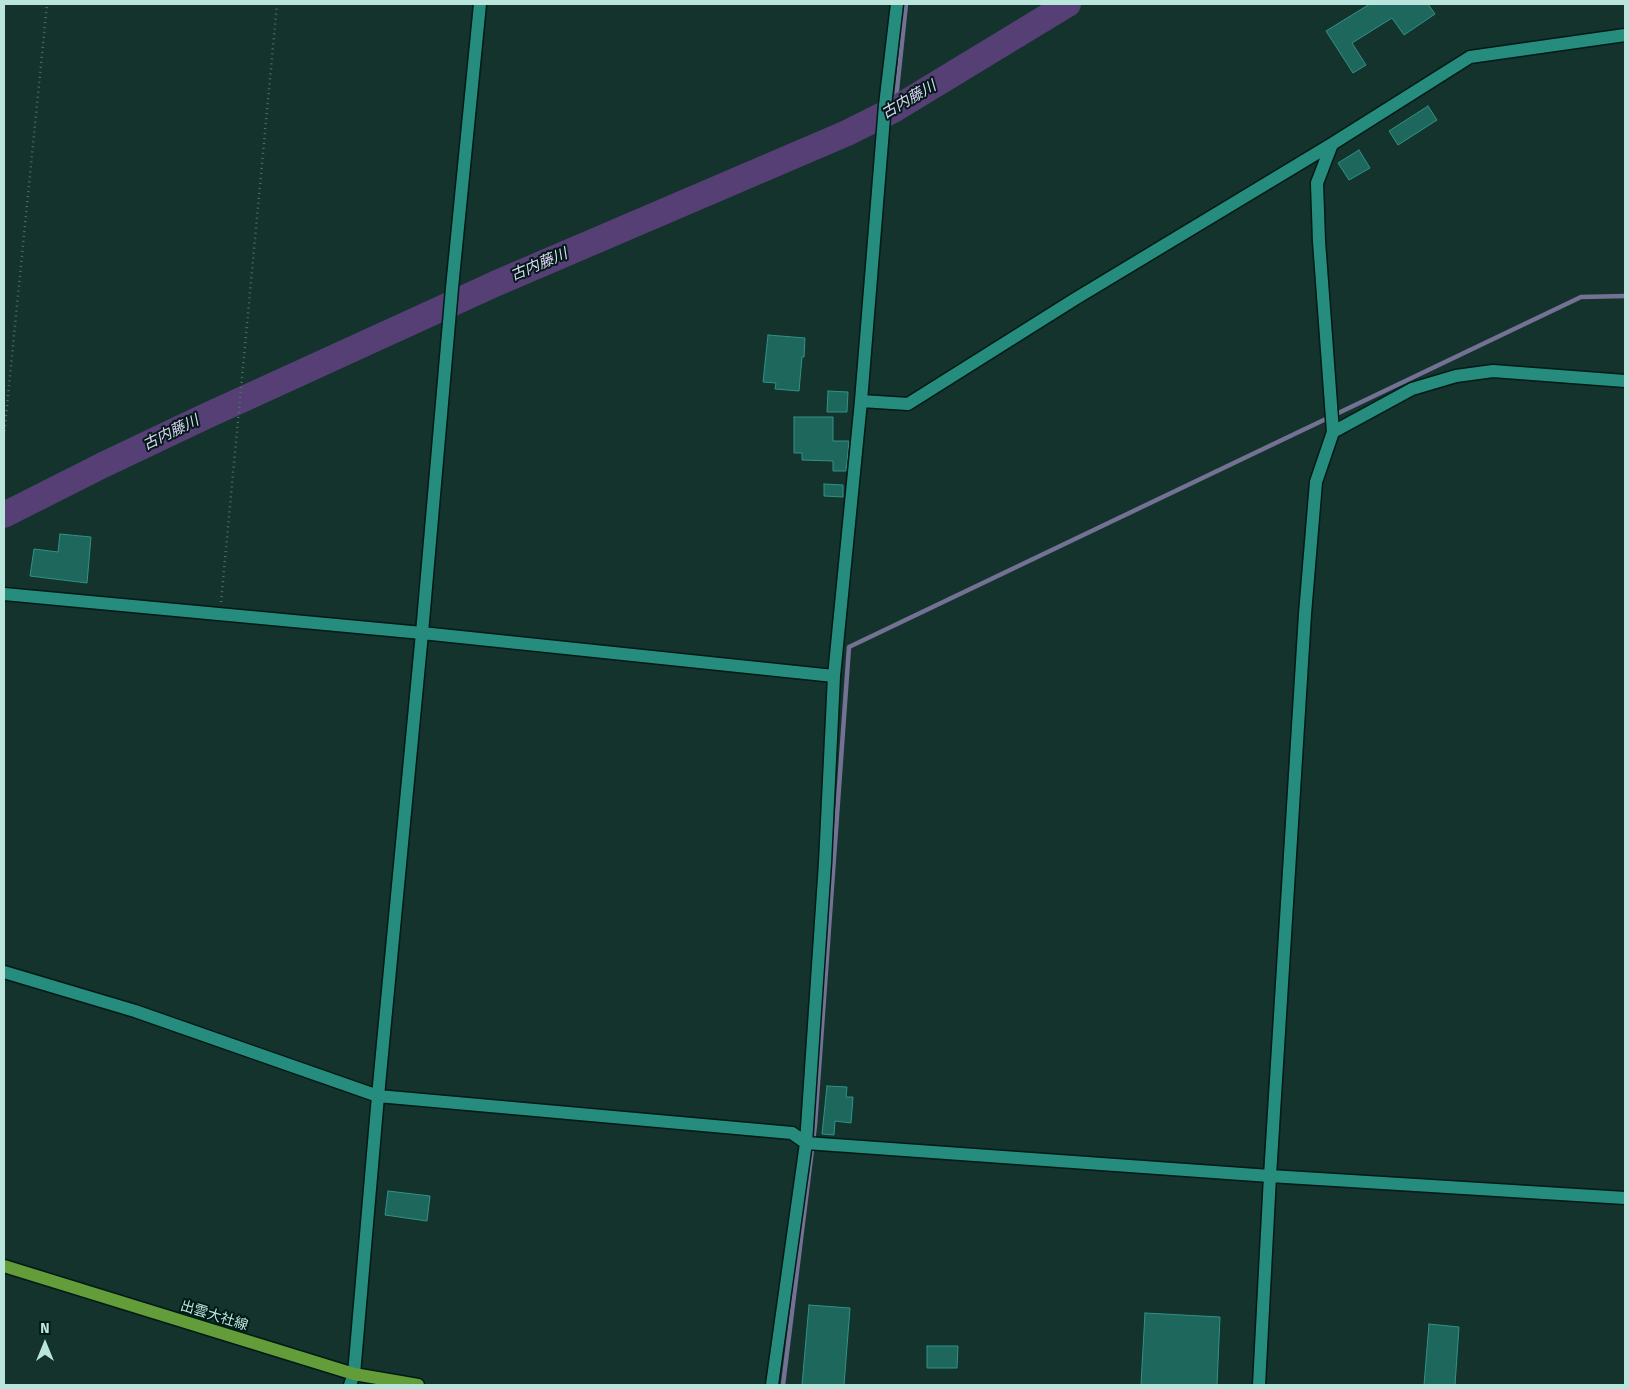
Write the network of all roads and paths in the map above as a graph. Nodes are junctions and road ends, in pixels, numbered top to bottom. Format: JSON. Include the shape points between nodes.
{"nodes":[{"id":1,"x":47,"y":4,"type":"edge"},
{"id":2,"x":277,"y":4,"type":"edge"},
{"id":3,"x":480,"y":4,"type":"edge"},
{"id":4,"x":897,"y":4,"type":"edge"},
{"id":5,"x":1625,"y":35,"type":"edge"},
{"id":6,"x":1332,"y":144,"type":"junction"},
{"id":7,"x":1625,"y":381,"type":"edge"},
{"id":8,"x":860,"y":401,"type":"junction"},
{"id":9,"x":1332,"y":432,"type":"junction"},
{"id":10,"x":4,"y":436,"type":"edge"},
{"id":11,"x":4,"y":594,"type":"edge"},
{"id":12,"x":220,"y":614,"type":"junction"},
{"id":13,"x":422,"y":633,"type":"junction"},
{"id":14,"x":834,"y":676,"type":"junction"},
{"id":15,"x":4,"y":972,"type":"edge"},
{"id":16,"x":378,"y":1096,"type":"junction"},
{"id":17,"x":806,"y":1143,"type":"junction"},
{"id":18,"x":1270,"y":1176,"type":"junction"},
{"id":19,"x":1625,"y":1198,"type":"edge"},
{"id":20,"x":4,"y":1266,"type":"edge"},
{"id":21,"x":352,"y":1380,"type":"edge"},
{"id":22,"x":418,"y":1385,"type":"edge"},
{"id":23,"x":772,"y":1385,"type":"edge"},
{"id":24,"x":1259,"y":1385,"type":"edge"}],
"edges":[{"from":1,"to":10,"type":"path"},
{"from":2,"to":12,"type":"path"},
{"from":3,"to":13,"type":"street"},
{"from":4,"to":8,"type":"street","via":[[884,104]]},
{"from":5,"to":6,"type":"street","via":[[1470,58]]},
{"from":6,"to":8,"type":"street","via":[[908,404]]},
{"from":6,"to":9,"type":"street","via":[[1317,183]]},
{"from":7,"to":9,"type":"street","via":[[1494,371],[1456,376],[1412,389]]},
{"from":8,"to":14,"type":"street"},
{"from":9,"to":18,"type":"street","via":[[1315,491]]},
{"from":11,"to":12,"type":"street"},
{"from":12,"to":13,"type":"street"},
{"from":13,"to":14,"type":"street"},
{"from":13,"to":16,"type":"street"},
{"from":14,"to":17,"type":"street"},
{"from":15,"to":16,"type":"street","via":[[135,1011]]},
{"from":16,"to":17,"type":"street","via":[[792,1133]]},
{"from":16,"to":21,"type":"street"},
{"from":17,"to":18,"type":"street"},
{"from":17,"to":23,"type":"street"},
{"from":18,"to":19,"type":"street"},
{"from":18,"to":24,"type":"street"},
{"from":20,"to":21,"type":"main road","name":"出雲大社線"},
{"from":21,"to":22,"type":"main road","name":"出雲大社線"}]}
